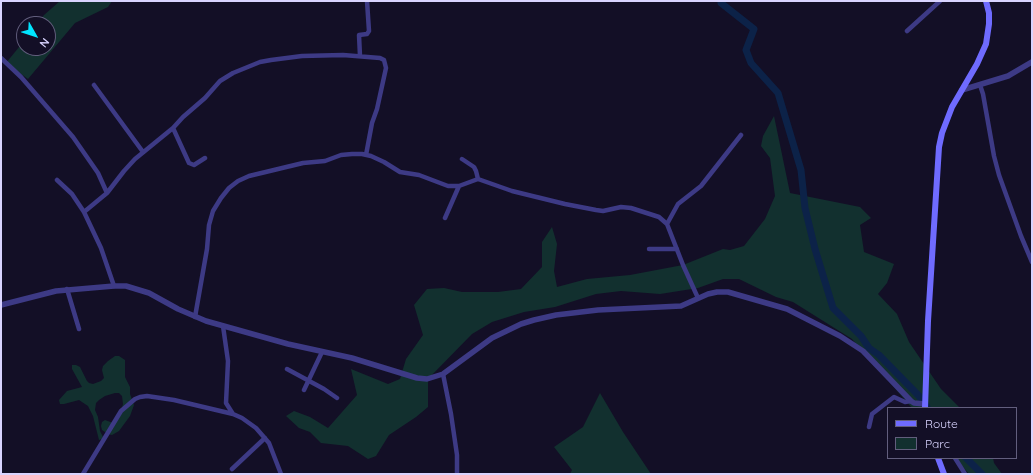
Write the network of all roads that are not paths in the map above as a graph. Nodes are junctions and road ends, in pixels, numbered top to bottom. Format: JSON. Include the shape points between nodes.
{"nodes":[{"id":1,"x":367,"y":1,"type":"edge"},
{"id":2,"x":940,"y":1,"type":"edge"},
{"id":3,"x":986,"y":1,"type":"edge"},
{"id":4,"x":907,"y":31,"type":"dead end"},
{"id":5,"x":360,"y":56,"type":"junction"},
{"id":6,"x":1,"y":58,"type":"edge"},
{"id":7,"x":1032,"y":62,"type":"edge"},
{"id":8,"x":94,"y":85,"type":"dead end"},
{"id":9,"x":980,"y":85,"type":"junction"},
{"id":10,"x":962,"y":90,"type":"junction"},
{"id":11,"x":173,"y":128,"type":"junction"},
{"id":12,"x":741,"y":135,"type":"dead end"},
{"id":13,"x":143,"y":152,"type":"junction"},
{"id":14,"x":366,"y":155,"type":"junction"},
{"id":15,"x":205,"y":158,"type":"dead end"},
{"id":16,"x":462,"y":159,"type":"dead end"},
{"id":17,"x":478,"y":179,"type":"junction"},
{"id":18,"x":57,"y":180,"type":"dead end"},
{"id":19,"x":459,"y":186,"type":"junction"},
{"id":20,"x":108,"y":193,"type":"junction"},
{"id":21,"x":84,"y":212,"type":"junction"},
{"id":22,"x":445,"y":218,"type":"dead end"},
{"id":23,"x":667,"y":224,"type":"junction"},
{"id":24,"x":649,"y":250,"type":"dead end"},
{"id":25,"x":677,"y":250,"type":"junction"},
{"id":26,"x":1032,"y":262,"type":"edge"},
{"id":27,"x":114,"y":286,"type":"junction"},
{"id":28,"x":67,"y":289,"type":"junction"},
{"id":29,"x":698,"y":298,"type":"junction"},
{"id":30,"x":1,"y":305,"type":"edge"},
{"id":31,"x":195,"y":317,"type":"junction"},
{"id":32,"x":223,"y":326,"type":"junction"},
{"id":33,"x":79,"y":329,"type":"dead end"},
{"id":34,"x":322,"y":352,"type":"junction"},
{"id":35,"x":287,"y":369,"type":"dead end"},
{"id":36,"x":443,"y":374,"type":"junction"},
{"id":37,"x":309,"y":381,"type":"junction"},
{"id":38,"x":304,"y":390,"type":"dead end"},
{"id":39,"x":337,"y":398,"type":"dead end"},
{"id":40,"x":911,"y":401,"type":"junction"},
{"id":41,"x":925,"y":406,"type":"edge"},
{"id":42,"x":233,"y":414,"type":"junction"},
{"id":43,"x":869,"y":427,"type":"dead end"},
{"id":44,"x":265,"y":438,"type":"junction"},
{"id":45,"x":938,"y":459,"type":"edge"},
{"id":46,"x":956,"y":459,"type":"edge"},
{"id":47,"x":232,"y":469,"type":"dead end"},
{"id":48,"x":83,"y":474,"type":"edge"},
{"id":49,"x":281,"y":474,"type":"edge"},
{"id":50,"x":457,"y":474,"type":"edge"},
{"id":51,"x":944,"y":474,"type":"edge"},
{"id":52,"x":965,"y":474,"type":"edge"}],
"edges":[{"from":1,"to":5,"type":"street","via":[[368,34],[359,35]]},
{"from":2,"to":4,"type":"street"},
{"from":3,"to":10,"type":"main road","via":[[989,13],[986,44]]},
{"from":5,"to":11,"type":"street","via":[[302,56],[260,62],[220,80]]},
{"from":5,"to":14,"type":"street","via":[[380,58],[385,62],[386,68]]},
{"from":6,"to":20,"type":"street","via":[[73,137],[98,173]]},
{"from":7,"to":9,"type":"street","via":[[1008,76]]},
{"from":8,"to":13,"type":"street"},
{"from":9,"to":10,"type":"street"},
{"from":9,"to":26,"type":"street","via":[[999,175]]},
{"from":10,"to":41,"type":"main road","via":[[947,118],[939,147]]},
{"from":11,"to":13,"type":"street"},
{"from":11,"to":15,"type":"street","via":[[189,163],[194,165]]},
{"from":12,"to":23,"type":"street","via":[[701,186],[678,204]]},
{"from":13,"to":20,"type":"street","via":[[124,171]]},
{"from":14,"to":19,"type":"street","via":[[400,172],[419,175],[448,186]]},
{"from":14,"to":31,"type":"street","via":[[341,155],[325,161],[303,163],[261,173],[238,181],[229,188],[213,211],[209,225]]},
{"from":16,"to":17,"type":"street","via":[[474,168]]},
{"from":17,"to":19,"type":"street"},
{"from":17,"to":23,"type":"street","via":[[512,191],[596,210],[630,208],[659,217]]},
{"from":18,"to":21,"type":"street","via":[[72,194]]},
{"from":19,"to":22,"type":"street"},
{"from":20,"to":21,"type":"street"},
{"from":21,"to":27,"type":"street","via":[[101,248]]},
{"from":23,"to":25,"type":"street"},
{"from":24,"to":25,"type":"street"},
{"from":25,"to":29,"type":"street"},
{"from":27,"to":28,"type":"street"},
{"from":27,"to":31,"type":"street","via":[[143,290]]},
{"from":28,"to":30,"type":"street"},
{"from":28,"to":33,"type":"street"},
{"from":29,"to":36,"type":"street","via":[[681,306],[598,310],[534,320],[492,338]]},
{"from":29,"to":40,"type":"street","via":[[717,292],[728,292],[786,309],[840,336],[863,351]]},
{"from":31,"to":32,"type":"street"},
{"from":32,"to":34,"type":"street"},
{"from":32,"to":42,"type":"street","via":[[228,361],[226,403]]},
{"from":34,"to":36,"type":"street","via":[[352,358],[417,378],[435,378]]},
{"from":34,"to":37,"type":"street"},
{"from":35,"to":37,"type":"street"},
{"from":36,"to":50,"type":"street","via":[[452,414]]},
{"from":37,"to":38,"type":"street"},
{"from":37,"to":39,"type":"street"},
{"from":40,"to":41,"type":"street"},
{"from":40,"to":43,"type":"street","via":[[905,402],[894,397],[872,414]]},
{"from":42,"to":44,"type":"street","via":[[256,428]]},
{"from":42,"to":48,"type":"street","via":[[174,400],[147,396],[134,399],[121,411]]},
{"from":44,"to":47,"type":"street"},
{"from":44,"to":49,"type":"street","via":[[272,448]]},
{"from":45,"to":51,"type":"main road"},
{"from":46,"to":52,"type":"street"}]}
